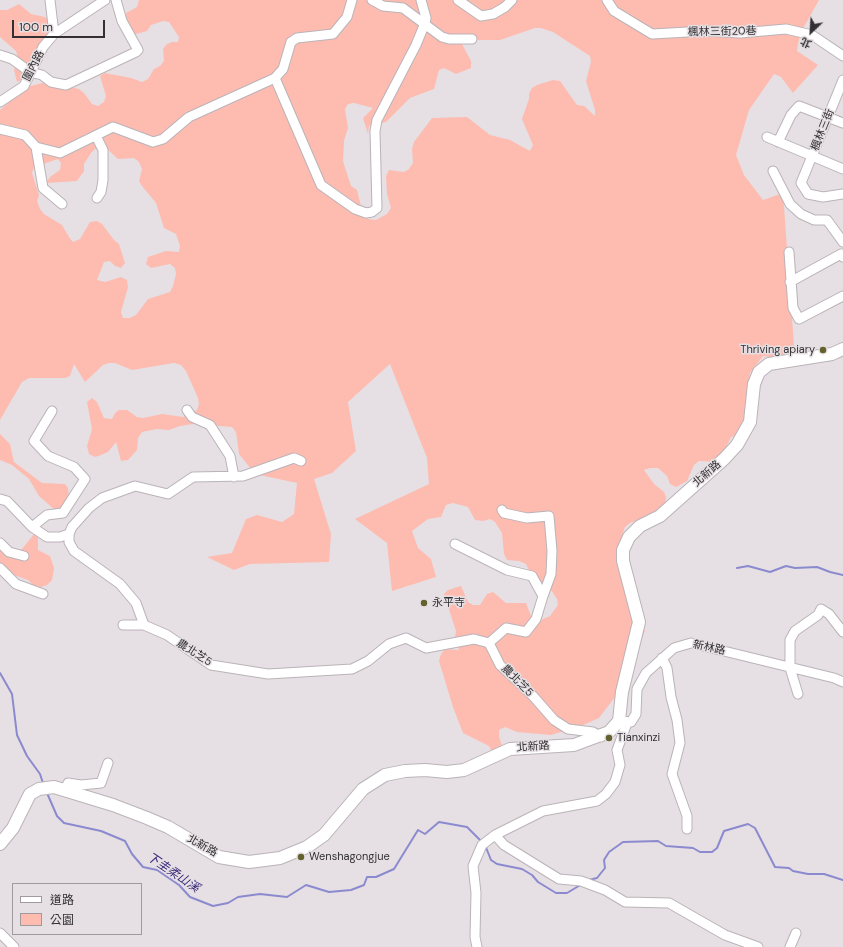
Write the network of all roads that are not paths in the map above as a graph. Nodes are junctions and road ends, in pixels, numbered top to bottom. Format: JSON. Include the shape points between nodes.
{"nodes":[{"id":1,"x":50,"y":0,"type":"edge"},
{"id":2,"x":105,"y":0,"type":"edge"},
{"id":3,"x":116,"y":0,"type":"edge"},
{"id":4,"x":352,"y":0,"type":"edge"},
{"id":5,"x":372,"y":0,"type":"edge"},
{"id":6,"x":421,"y":0,"type":"edge"},
{"id":7,"x":458,"y":0,"type":"edge"},
{"id":8,"x":512,"y":0,"type":"edge"},
{"id":9,"x":607,"y":0,"type":"edge"},
{"id":10,"x":425,"y":23,"type":"junction"},
{"id":11,"x":54,"y":34,"type":"junction"},
{"id":12,"x":472,"y":39,"type":"dead end"},
{"id":13,"x":0,"y":55,"type":"edge"},
{"id":14,"x":843,"y":56,"type":"edge"},
{"id":15,"x":30,"y":72,"type":"junction"},
{"id":16,"x":275,"y":78,"type":"junction"},
{"id":17,"x":843,"y":80,"type":"edge"},
{"id":18,"x":0,"y":102,"type":"edge"},
{"id":19,"x":828,"y":118,"type":"junction"},
{"id":20,"x":843,"y":123,"type":"edge"},
{"id":21,"x":0,"y":129,"type":"edge"},
{"id":22,"x":96,"y":136,"type":"junction"},
{"id":23,"x":767,"y":137,"type":"dead end"},
{"id":24,"x":778,"y":142,"type":"junction"},
{"id":25,"x":36,"y":147,"type":"junction"},
{"id":26,"x":811,"y":157,"type":"junction"},
{"id":27,"x":843,"y":169,"type":"edge"},
{"id":28,"x":773,"y":171,"type":"dead end"},
{"id":29,"x":843,"y":194,"type":"edge"},
{"id":30,"x":97,"y":198,"type":"dead end"},
{"id":31,"x":62,"y":204,"type":"dead end"},
{"id":32,"x":843,"y":242,"type":"edge"},
{"id":33,"x":790,"y":252,"type":"dead end"},
{"id":34,"x":843,"y":257,"type":"edge"},
{"id":35,"x":790,"y":282,"type":"junction"},
{"id":36,"x":843,"y":296,"type":"edge"},
{"id":37,"x":843,"y":349,"type":"edge"},
{"id":38,"x":187,"y":410,"type":"dead end"},
{"id":39,"x":52,"y":411,"type":"dead end"},
{"id":40,"x":301,"y":461,"type":"dead end"},
{"id":41,"x":234,"y":476,"type":"junction"},
{"id":42,"x":0,"y":499,"type":"edge"},
{"id":43,"x":502,"y":510,"type":"dead end"},
{"id":44,"x":32,"y":527,"type":"junction"},
{"id":45,"x":69,"y":534,"type":"junction"},
{"id":46,"x":0,"y":543,"type":"edge"},
{"id":47,"x":454,"y":544,"type":"dead end"},
{"id":48,"x":24,"y":556,"type":"dead end"},
{"id":49,"x":0,"y":568,"type":"edge"},
{"id":50,"x":43,"y":594,"type":"dead end"},
{"id":51,"x":543,"y":596,"type":"junction"},
{"id":52,"x":123,"y":625,"type":"dead end"},
{"id":53,"x":144,"y":626,"type":"junction"},
{"id":54,"x":843,"y":632,"type":"edge"},
{"id":55,"x":489,"y":642,"type":"junction"},
{"id":56,"x":662,"y":658,"type":"junction"},
{"id":57,"x":790,"y":668,"type":"junction"},
{"id":58,"x":843,"y":682,"type":"edge"},
{"id":59,"x":798,"y":694,"type":"dead end"},
{"id":60,"x":623,"y":722,"type":"junction"},
{"id":61,"x":601,"y":737,"type":"junction"},
{"id":62,"x":108,"y":763,"type":"dead end"},
{"id":63,"x":59,"y":789,"type":"junction"},
{"id":64,"x":687,"y":829,"type":"dead end"},
{"id":65,"x":488,"y":840,"type":"junction"},
{"id":66,"x":0,"y":844,"type":"edge"},
{"id":67,"x":0,"y":933,"type":"edge"},
{"id":68,"x":796,"y":933,"type":"dead end"},
{"id":69,"x":14,"y":947,"type":"edge"},
{"id":70,"x":477,"y":947,"type":"edge"},
{"id":71,"x":758,"y":947,"type":"edge"},
{"id":72,"x":790,"y":947,"type":"edge"}],
"edges":[{"from":1,"to":11,"type":"street"},
{"from":2,"to":11,"type":"street","name":"圍內路"},
{"from":3,"to":15,"type":"street","via":[[122,21],[138,50],[136,52],[66,85],[51,82],[42,75]]},
{"from":4,"to":16,"type":"street","via":[[347,17],[332,34],[297,38],[291,42],[283,69]]},
{"from":5,"to":10,"type":"street","via":[[383,6],[403,8]]},
{"from":6,"to":10,"type":"street"},
{"from":7,"to":8,"type":"street","via":[[481,16],[493,14]]},
{"from":9,"to":14,"type":"street","name":"楓林三街20巷","via":[[614,11],[652,34],[706,31],[740,33],[786,29],[812,35]]},
{"from":10,"to":12,"type":"street","via":[[442,37]]},
{"from":10,"to":16,"type":"street","via":[[376,120],[377,208],[372,212],[366,213],[355,209],[321,184]]},
{"from":11,"to":15,"type":"street","name":"圍內路","via":[[43,47]]},
{"from":13,"to":15,"type":"street","via":[[12,59]]},
{"from":15,"to":18,"type":"street","name":"圍內路","via":[[24,86]]},
{"from":16,"to":22,"type":"street","via":[[189,117],[163,139],[153,142],[113,128]]},
{"from":17,"to":19,"type":"street","name":"楓林三街"},
{"from":19,"to":20,"type":"street"},
{"from":19,"to":24,"type":"street","via":[[799,106],[791,115]]},
{"from":19,"to":26,"type":"street","name":"楓林三街"},
{"from":21,"to":25,"type":"street","via":[[25,135]]},
{"from":22,"to":25,"type":"street","via":[[60,153]]},
{"from":22,"to":30,"type":"street","via":[[103,150],[103,180]]},
{"from":23,"to":24,"type":"street"},
{"from":24,"to":26,"type":"street"},
{"from":25,"to":31,"type":"street","via":[[43,188]]},
{"from":26,"to":27,"type":"street"},
{"from":26,"to":29,"type":"street","name":"楓林三街","via":[[801,183],[808,194],[823,197]]},
{"from":28,"to":32,"type":"street","via":[[790,204],[801,214],[814,220],[827,220]]},
{"from":33,"to":35,"type":"street"},
{"from":34,"to":35,"type":"street","via":[[841,254]]},
{"from":35,"to":36,"type":"street","via":[[793,308],[799,319]]},
{"from":37,"to":60,"type":"main road","name":"北新路","via":[[832,354],[769,364],[759,372],[754,384],[750,422],[737,445],[660,516],[640,526],[629,537],[623,550],[623,561],[639,622],[622,692]]},
{"from":38,"to":41,"type":"street","via":[[192,418],[210,425],[230,456]]},
{"from":39,"to":44,"type":"street","via":[[34,442],[48,456],[74,468],[86,478],[63,513],[47,515]]},
{"from":40,"to":41,"type":"street","via":[[294,458],[243,476]]},
{"from":41,"to":45,"type":"street","via":[[193,477],[168,494],[135,486],[102,498],[88,508]]},
{"from":42,"to":44,"type":"street","via":[[6,501]]},
{"from":43,"to":51,"type":"street","via":[[526,518],[549,516],[551,574]]},
{"from":44,"to":45,"type":"street","via":[[47,537]]},
{"from":45,"to":53,"type":"street","via":[[69,542],[74,550],[120,584],[136,603]]},
{"from":46,"to":48,"type":"street","via":[[9,552]]},
{"from":47,"to":51,"type":"street","via":[[507,570],[532,576]]},
{"from":49,"to":50,"type":"street","via":[[16,584]]},
{"from":51,"to":55,"type":"street","via":[[536,619],[526,632],[506,628]]},
{"from":52,"to":53,"type":"street","name":"農北芝5"},
{"from":53,"to":55,"type":"street","name":"農北芝5","via":[[167,635],[211,665],[268,674],[352,669],[368,661],[389,644],[406,638],[426,648],[474,639]]},
{"from":54,"to":57,"type":"street","via":[[829,614],[821,609],[818,615],[794,631],[790,640]]},
{"from":55,"to":61,"type":"street","name":"農北芝5","via":[[500,665],[554,720],[568,729],[593,732]]},
{"from":56,"to":57,"type":"street","name":"新林路","via":[[674,648],[691,643]]},
{"from":56,"to":60,"type":"street","name":"新林路","via":[[646,673],[637,688],[636,714],[631,722]]},
{"from":56,"to":64,"type":"street","via":[[667,668],[680,743],[672,774],[687,816]]},
{"from":57,"to":58,"type":"street","name":"新林路"},
{"from":57,"to":59,"type":"street"},
{"from":60,"to":61,"type":"main road","name":"北新路"},
{"from":60,"to":65,"type":"street","name":"新林路","via":[[617,750],[620,765],[615,782],[606,794],[597,800],[543,811]]},
{"from":61,"to":63,"type":"main road","name":"北新路","via":[[574,745],[510,749],[464,770],[405,771],[385,775],[363,789],[324,835],[307,847],[280,858],[249,862],[219,856],[147,818]]},
{"from":62,"to":63,"type":"street","via":[[101,783],[68,783]]},
{"from":63,"to":66,"type":"main road","name":"北新路","via":[[39,789],[30,794],[13,828]]},
{"from":65,"to":70,"type":"street","via":[[473,866]]},
{"from":65,"to":71,"type":"street","via":[[504,845],[559,879],[581,881],[605,890],[625,902],[669,903],[725,934]]},
{"from":67,"to":69,"type":"street"},
{"from":68,"to":72,"type":"street"}]}
